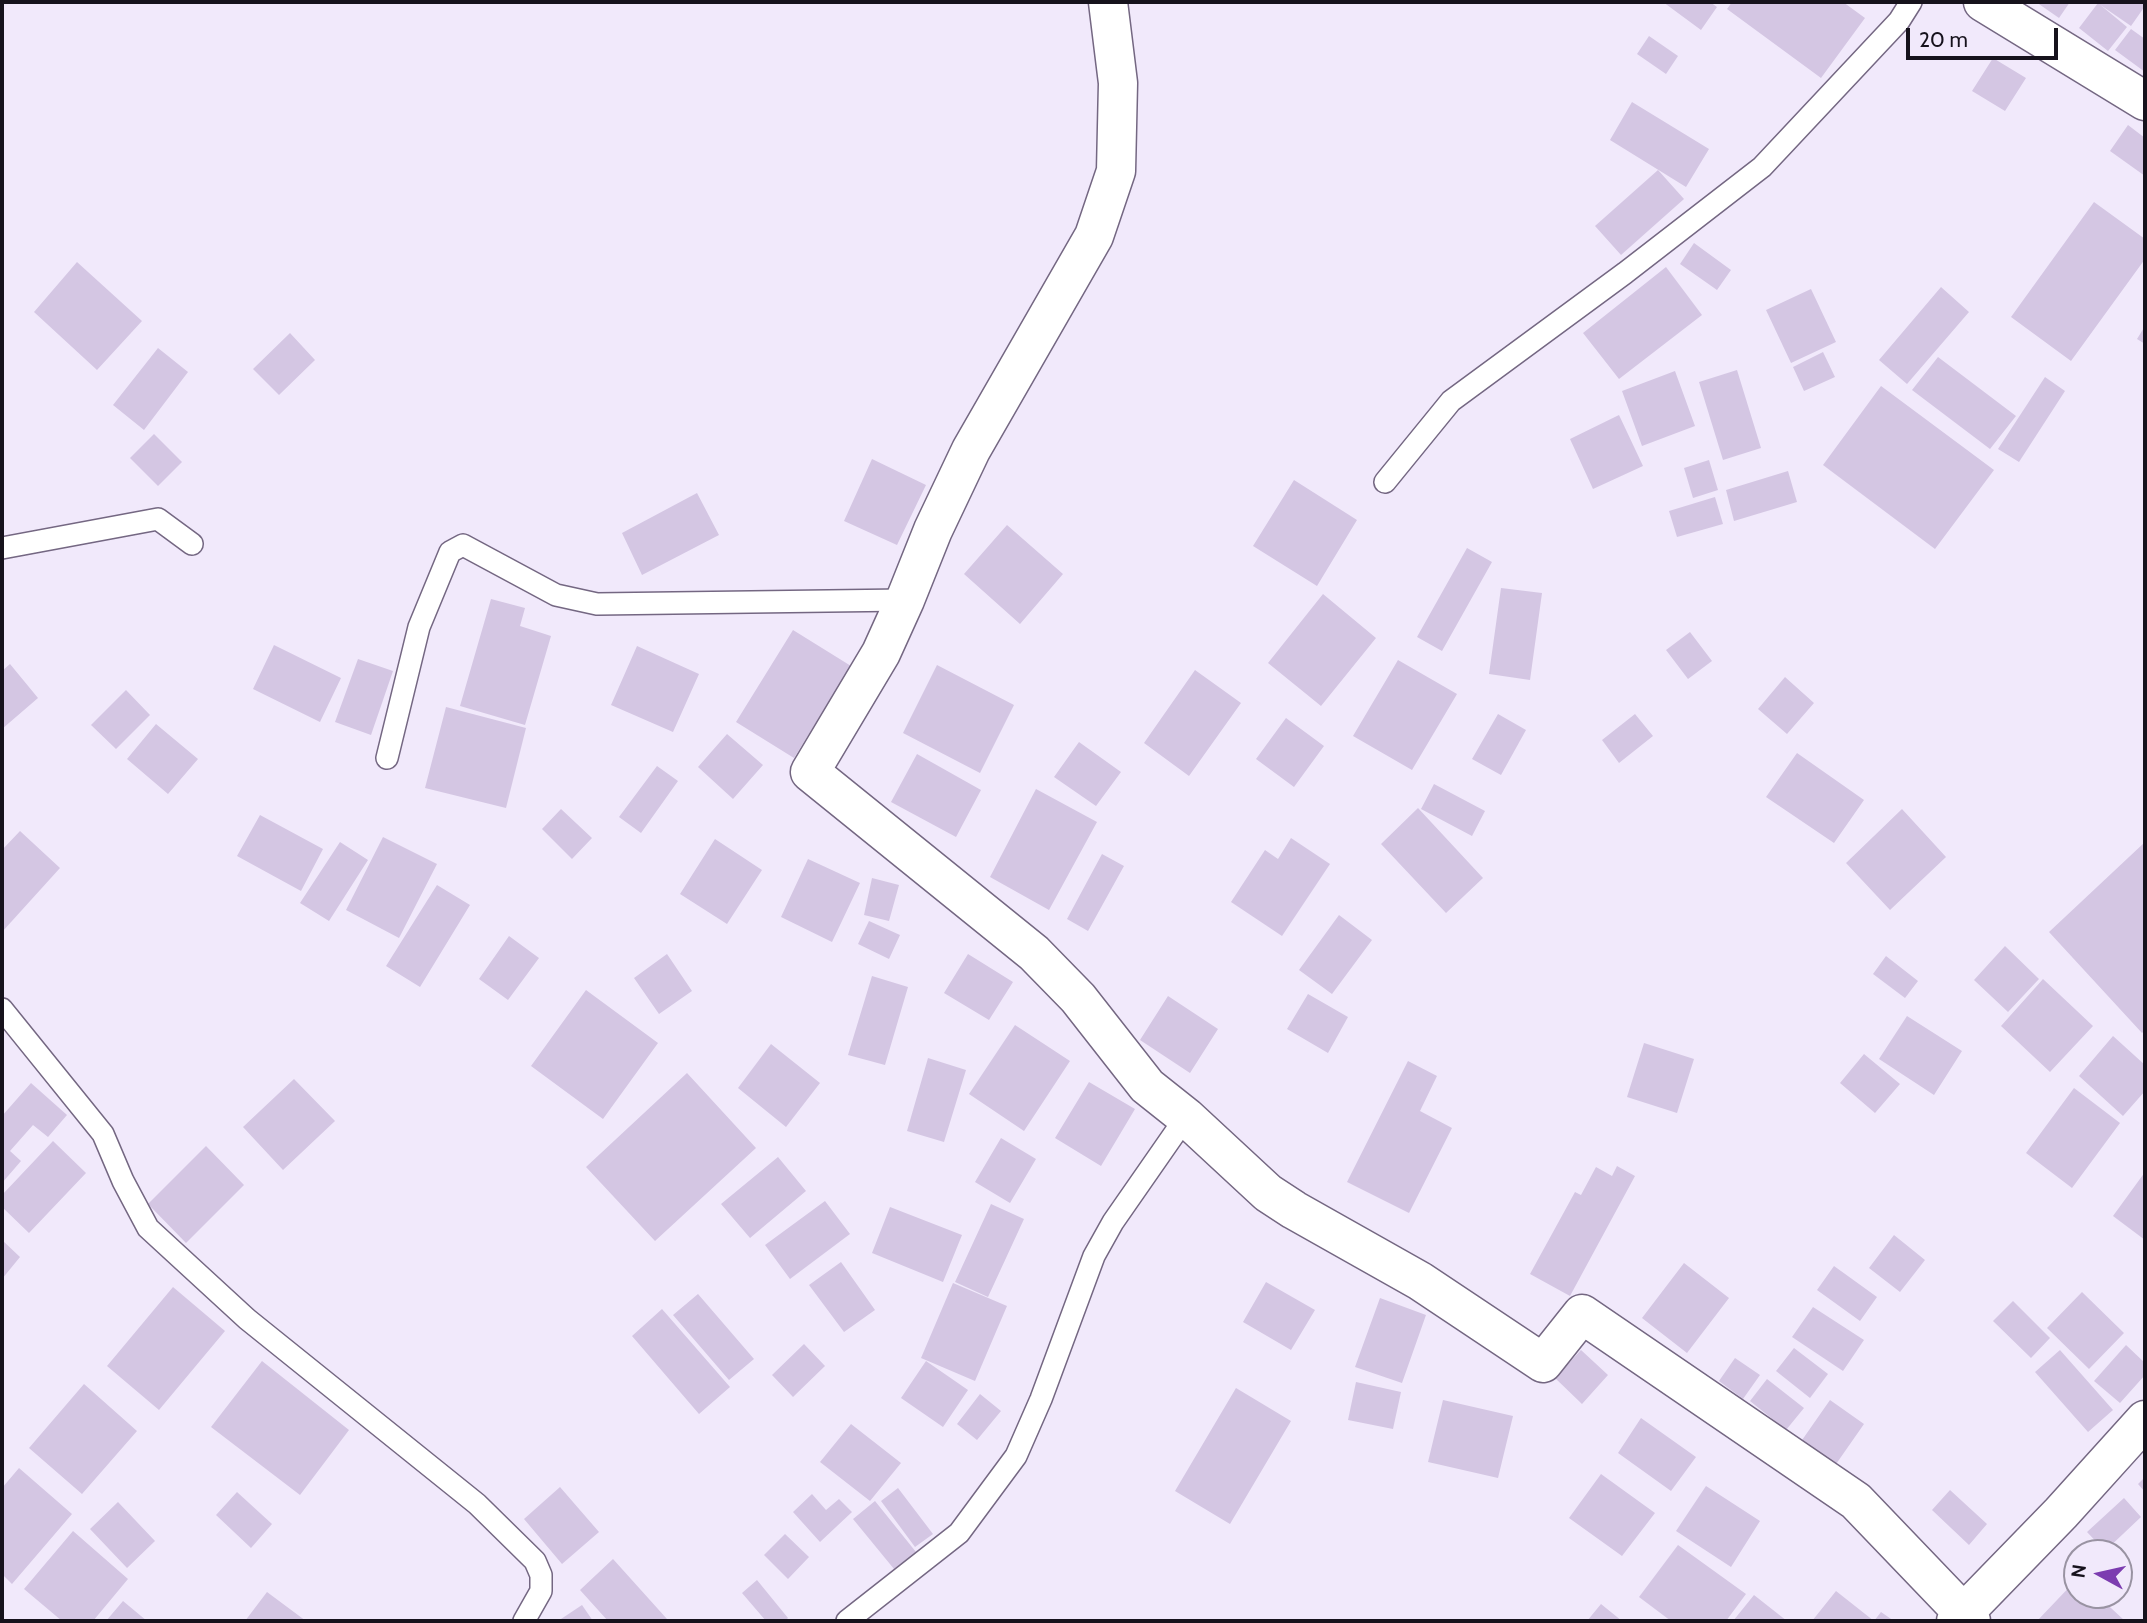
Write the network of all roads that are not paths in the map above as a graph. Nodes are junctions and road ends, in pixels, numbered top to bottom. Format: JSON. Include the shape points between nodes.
{"nodes":[{"id":1,"x":1108,"y":2,"type":"edge"},
{"id":2,"x":1911,"y":2,"type":"edge"},
{"id":3,"x":1983,"y":2,"type":"edge"},
{"id":4,"x":2145,"y":101,"type":"edge"},
{"id":5,"x":1385,"y":482,"type":"dead end"},
{"id":6,"x":192,"y":544,"type":"dead end"},
{"id":7,"x":2,"y":548,"type":"edge"},
{"id":8,"x":905,"y":600,"type":"junction"},
{"id":9,"x":387,"y":758,"type":"dead end"},
{"id":10,"x":2,"y":1009,"type":"edge"},
{"id":11,"x":1186,"y":1117,"type":"junction"},
{"id":12,"x":2145,"y":1420,"type":"edge"},
{"id":13,"x":1964,"y":1618,"type":"edge"},
{"id":14,"x":524,"y":1621,"type":"edge"},
{"id":15,"x":847,"y":1621,"type":"edge"}],
"edges":[{"from":1,"to":8,"type":"street","via":[[1118,83],[1116,171],[1094,236],[971,450]]},
{"from":2,"to":5,"type":"lane","via":[[1762,167],[1451,401]]},
{"from":3,"to":4,"type":"street"},
{"from":6,"to":7,"type":"lane","via":[[158,519]]},
{"from":8,"to":9,"type":"lane","via":[[597,604],[556,595],[463,545],[450,552],[419,627]]},
{"from":8,"to":11,"type":"street","via":[[881,653],[810,772],[1034,953],[1078,998],[1147,1086]]},
{"from":10,"to":14,"type":"lane","via":[[103,1133],[148,1228],[247,1319],[477,1504],[535,1561],[541,1591]]},
{"from":11,"to":13,"type":"street","via":[[1268,1193],[1420,1281],[1543,1363],[1582,1314],[1856,1501]]},
{"from":11,"to":15,"type":"lane","via":[[1094,1256],[1016,1457],[959,1533]]},
{"from":12,"to":13,"type":"street"}]}
